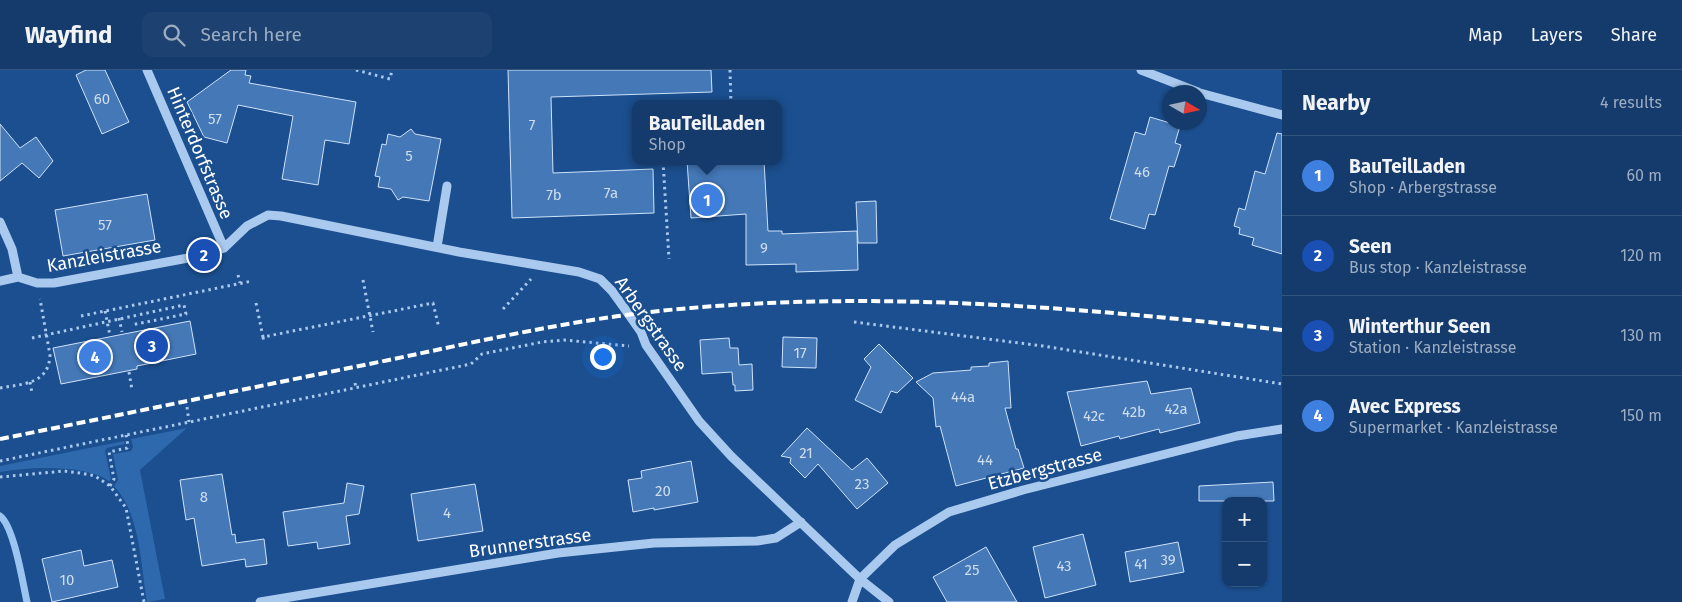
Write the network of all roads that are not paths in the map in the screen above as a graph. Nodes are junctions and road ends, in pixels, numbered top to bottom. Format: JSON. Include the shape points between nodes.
{"nodes":[{"id":1,"x":147,"y":70,"type":"edge"},
{"id":2,"x":1141,"y":70,"type":"edge"},
{"id":3,"x":1179,"y":85,"type":"edge"},
{"id":4,"x":1207,"y":95,"type":"edge"},
{"id":5,"x":1282,"y":114,"type":"edge"},
{"id":6,"x":447,"y":186,"type":"dead end"},
{"id":7,"x":0,"y":222,"type":"edge"},
{"id":8,"x":224,"y":248,"type":"junction"},
{"id":9,"x":437,"y":248,"type":"junction"},
{"id":10,"x":18,"y":277,"type":"junction"},
{"id":11,"x":0,"y":281,"type":"edge"},
{"id":12,"x":1282,"y":429,"type":"edge"},
{"id":13,"x":801,"y":522,"type":"junction"},
{"id":14,"x":860,"y":579,"type":"junction"},
{"id":15,"x":260,"y":602,"type":"edge"},
{"id":16,"x":852,"y":602,"type":"edge"},
{"id":17,"x":888,"y":602,"type":"edge"}],
"edges":[{"from":1,"to":8,"type":"street","name":"Hinterdorfstrasse"},
{"from":2,"to":3,"type":"street"},
{"from":4,"to":5,"type":"street"},
{"from":6,"to":9,"type":"street"},
{"from":7,"to":10,"type":"street","via":[[12,249]]},
{"from":8,"to":9,"type":"street","name":"Arbergstrasse","via":[[247,226],[268,215]]},
{"from":8,"to":10,"type":"street","name":"Kanzleistrasse","via":[[204,255],[54,283],[37,284]]},
{"from":9,"to":13,"type":"street","name":"Arbergstrasse","via":[[580,272],[600,279],[641,332],[655,359],[699,421]]},
{"from":10,"to":11,"type":"street"},
{"from":12,"to":14,"type":"street","name":"Etzbergstrasse","via":[[1238,436],[1060,480],[949,512],[895,545]]},
{"from":13,"to":14,"type":"street","name":"Arbergstrasse"},
{"from":13,"to":15,"type":"street","name":"Brunnerstrasse","via":[[776,538],[654,543],[558,553]]},
{"from":14,"to":16,"type":"street","name":"Etzbergstrasse"},
{"from":14,"to":17,"type":"street","name":"Arbergstrasse"}]}
